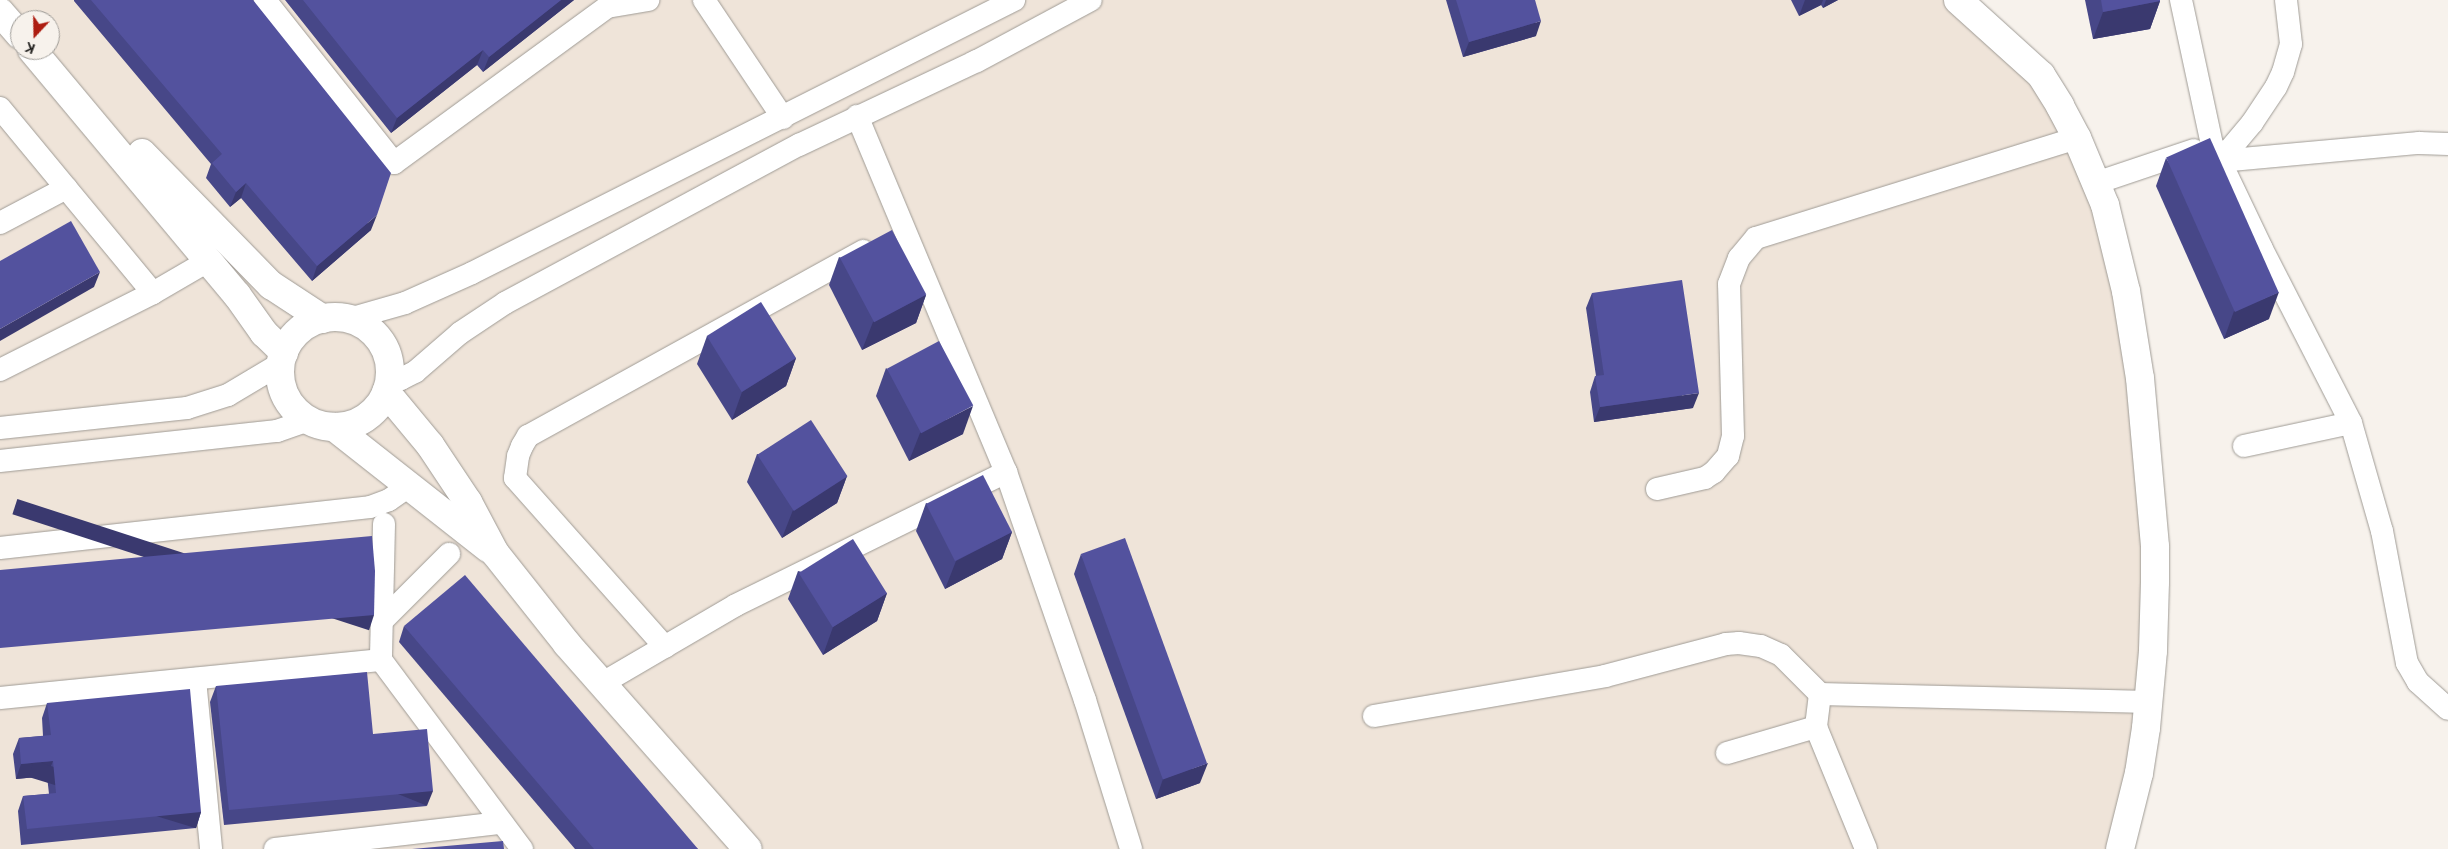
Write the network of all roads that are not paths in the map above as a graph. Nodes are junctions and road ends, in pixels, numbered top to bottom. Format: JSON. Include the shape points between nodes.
{"nodes":[{"id":1,"x":15,"y":0,"type":"edge"},
{"id":2,"x":265,"y":0,"type":"edge"},
{"id":3,"x":648,"y":0,"type":"edge"},
{"id":4,"x":704,"y":0,"type":"edge"},
{"id":5,"x":1014,"y":0,"type":"edge"},
{"id":6,"x":1092,"y":0,"type":"edge"},
{"id":7,"x":1958,"y":0,"type":"edge"},
{"id":8,"x":2182,"y":0,"type":"edge"},
{"id":9,"x":2286,"y":0,"type":"edge"},
{"id":10,"x":614,"y":3,"type":"edge"},
{"id":11,"x":24,"y":10,"type":"edge"},
{"id":12,"x":0,"y":12,"type":"edge"},
{"id":13,"x":10,"y":24,"type":"edge"},
{"id":14,"x":60,"y":54,"type":"edge"},
{"id":15,"x":40,"y":60,"type":"edge"},
{"id":16,"x":0,"y":108,"type":"edge"},
{"id":17,"x":857,"y":116,"type":"junction"},
{"id":18,"x":783,"y":118,"type":"junction"},
{"id":19,"x":2077,"y":138,"type":"junction"},
{"id":20,"x":2448,"y":144,"type":"edge"},
{"id":21,"x":2216,"y":152,"type":"junction"},
{"id":22,"x":2096,"y":183,"type":"junction"},
{"id":23,"x":66,"y":188,"type":"junction"},
{"id":24,"x":0,"y":223,"type":"edge"},
{"id":25,"x":889,"y":236,"type":"junction"},
{"id":26,"x":208,"y":261,"type":"junction"},
{"id":27,"x":153,"y":293,"type":"junction"},
{"id":28,"x":336,"y":319,"type":"junction"},
{"id":29,"x":282,"y":358,"type":"junction"},
{"id":30,"x":0,"y":370,"type":"edge"},
{"id":31,"x":388,"y":386,"type":"junction"},
{"id":32,"x":321,"y":423,"type":"junction"},
{"id":33,"x":2351,"y":423,"type":"junction"},
{"id":34,"x":0,"y":428,"type":"edge"},
{"id":35,"x":2244,"y":446,"type":"dead end"},
{"id":36,"x":0,"y":460,"type":"edge"},
{"id":37,"x":1006,"y":472,"type":"junction"},
{"id":38,"x":409,"y":486,"type":"junction"},
{"id":39,"x":1657,"y":489,"type":"dead end"},
{"id":40,"x":384,"y":524,"type":"dead end"},
{"id":41,"x":0,"y":548,"type":"edge"},
{"id":42,"x":495,"y":553,"type":"junction"},
{"id":43,"x":449,"y":554,"type":"dead end"},
{"id":44,"x":382,"y":621,"type":"junction"},
{"id":45,"x":665,"y":647,"type":"junction"},
{"id":46,"x":381,"y":660,"type":"junction"},
{"id":47,"x":195,"y":680,"type":"junction"},
{"id":48,"x":602,"y":684,"type":"junction"},
{"id":49,"x":1820,"y":694,"type":"junction"},
{"id":50,"x":0,"y":702,"type":"edge"},
{"id":51,"x":2149,"y":702,"type":"junction"},
{"id":52,"x":2448,"y":709,"type":"edge"},
{"id":53,"x":1374,"y":716,"type":"dead end"},
{"id":54,"x":1816,"y":727,"type":"junction"},
{"id":55,"x":1727,"y":753,"type":"dead end"},
{"id":56,"x":501,"y":823,"type":"junction"},
{"id":57,"x":211,"y":849,"type":"edge"},
{"id":58,"x":276,"y":849,"type":"edge"},
{"id":59,"x":522,"y":849,"type":"edge"},
{"id":60,"x":748,"y":849,"type":"edge"},
{"id":61,"x":1132,"y":849,"type":"edge"},
{"id":62,"x":1866,"y":849,"type":"edge"},
{"id":63,"x":2120,"y":849,"type":"edge"}],
"edges":[{"from":1,"to":11,"type":"street"},
{"from":2,"to":10,"type":"street","via":[[394,163]]},
{"from":3,"to":10,"type":"street"},
{"from":4,"to":18,"type":"street"},
{"from":5,"to":18,"type":"street"},
{"from":6,"to":17,"type":"street","via":[[977,61]]},
{"from":7,"to":19,"type":"street","via":[[2041,75]]},
{"from":8,"to":21,"type":"street"},
{"from":9,"to":21,"type":"street","via":[[2291,44],[2276,88],[2252,123]]},
{"from":12,"to":13,"type":"street"},
{"from":14,"to":28,"type":"street","via":[[156,170],[271,285]]},
{"from":15,"to":26,"type":"street"},
{"from":16,"to":23,"type":"street"},
{"from":17,"to":25,"type":"street"},
{"from":17,"to":31,"type":"street","via":[[505,303],[460,333],[415,372]]},
{"from":18,"to":28,"type":"street","via":[[472,273],[405,303]]},
{"from":19,"to":22,"type":"street"},
{"from":19,"to":39,"type":"street","via":[[1756,238],[1739,258],[1730,284],[1733,436],[1728,456],[1705,478]]},
{"from":20,"to":21,"type":"street"},
{"from":21,"to":22,"type":"street"},
{"from":21,"to":33,"type":"street"},
{"from":22,"to":51,"type":"street","via":[[2121,262],[2140,378],[2155,556],[2155,618]]},
{"from":23,"to":24,"type":"street"},
{"from":23,"to":27,"type":"street"},
{"from":25,"to":37,"type":"street"},
{"from":25,"to":45,"type":"street","via":[[528,436],[522,446],[516,461],[515,478]]},
{"from":26,"to":27,"type":"street"},
{"from":26,"to":29,"type":"street","via":[[237,294]]},
{"from":27,"to":30,"type":"street"},
{"from":28,"to":29,"type":"street","via":[[299,330]]},
{"from":28,"to":31,"type":"street","via":[[366,328],[380,342],[388,360]]},
{"from":29,"to":32,"type":"street","via":[[283,390],[289,402]]},
{"from":29,"to":34,"type":"street","via":[[228,395],[187,408]]},
{"from":31,"to":32,"type":"street","via":[[380,404],[365,417],[347,426]]},
{"from":31,"to":42,"type":"street","via":[[468,502]]},
{"from":32,"to":36,"type":"street","via":[[277,431]]},
{"from":32,"to":38,"type":"street"},
{"from":33,"to":35,"type":"street"},
{"from":33,"to":52,"type":"street","via":[[2382,531],[2407,663],[2418,682]]},
{"from":37,"to":45,"type":"street","via":[[736,605]]},
{"from":37,"to":61,"type":"street","via":[[1085,700]]},
{"from":38,"to":41,"type":"street","via":[[389,500],[370,507]]},
{"from":38,"to":42,"type":"street"},
{"from":40,"to":44,"type":"street"},
{"from":42,"to":48,"type":"street"},
{"from":43,"to":44,"type":"street"},
{"from":44,"to":46,"type":"street"},
{"from":45,"to":48,"type":"street"},
{"from":46,"to":47,"type":"street"},
{"from":46,"to":56,"type":"street"},
{"from":47,"to":50,"type":"street"},
{"from":47,"to":57,"type":"street"},
{"from":48,"to":60,"type":"street"},
{"from":49,"to":51,"type":"street"},
{"from":49,"to":53,"type":"street","via":[[1780,655],[1761,646],[1739,642],[1605,676]]},
{"from":49,"to":54,"type":"street"},
{"from":51,"to":63,"type":"street","via":[[2139,773]]},
{"from":54,"to":55,"type":"street"},
{"from":54,"to":62,"type":"street"},
{"from":56,"to":58,"type":"street"},
{"from":56,"to":59,"type":"street"}]}
